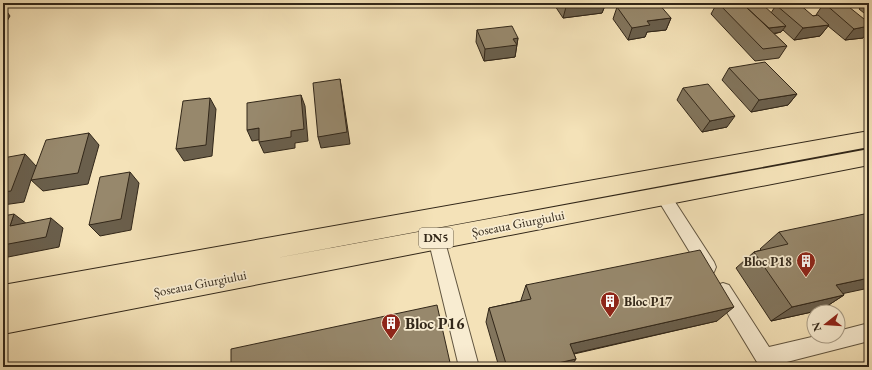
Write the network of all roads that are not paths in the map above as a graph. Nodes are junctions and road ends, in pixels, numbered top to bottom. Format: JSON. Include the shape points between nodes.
{"nodes":[{"id":1,"x":869,"y":139,"type":"edge"},
{"id":2,"x":869,"y":157,"type":"edge"},
{"id":3,"x":662,"y":195,"type":"junction"},
{"id":4,"x":436,"y":238,"type":"junction"},
{"id":5,"x":3,"y":297,"type":"edge"},
{"id":6,"x":3,"y":321,"type":"edge"},
{"id":7,"x":869,"y":332,"type":"edge"},
{"id":8,"x":768,"y":362,"type":"edge"},
{"id":9,"x":469,"y":367,"type":"edge"}],
"edges":[{"from":1,"to":5,"type":"highway","name":"Șoseaua Giurgiului","number":"DN5"},
{"from":2,"to":3,"type":"highway","name":"Șoseaua Giurgiului","number":"DN5"},
{"from":3,"to":4,"type":"highway","name":"Șoseaua Giurgiului","number":"DN5"},
{"from":3,"to":8,"type":"lane"},
{"from":4,"to":6,"type":"highway","name":"Șoseaua Giurgiului","number":"DN5"},
{"from":4,"to":9,"type":"lane"},
{"from":7,"to":8,"type":"lane"}]}
